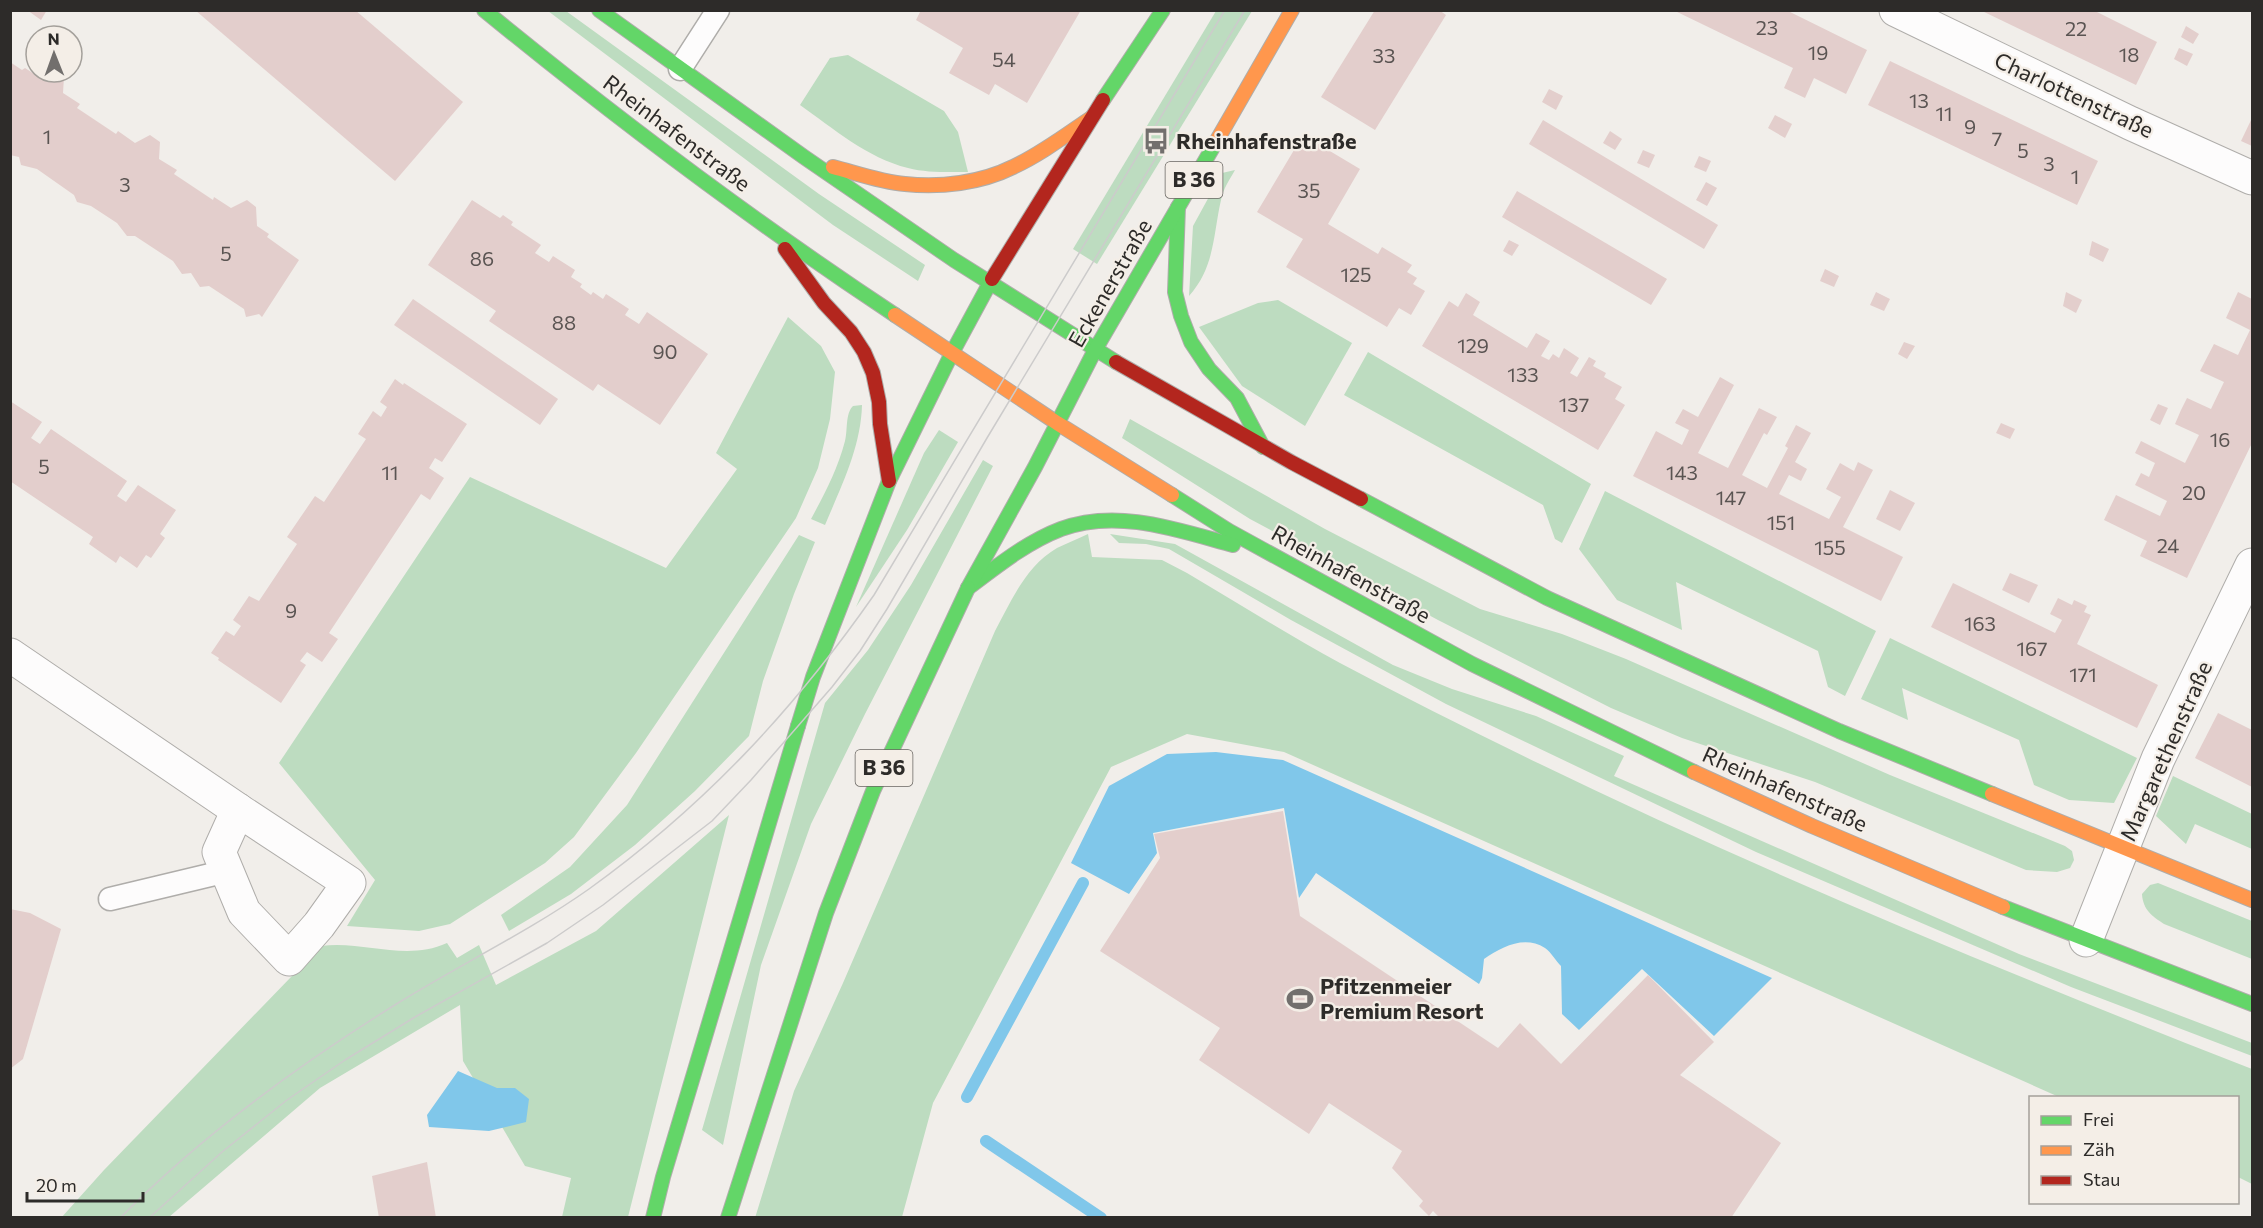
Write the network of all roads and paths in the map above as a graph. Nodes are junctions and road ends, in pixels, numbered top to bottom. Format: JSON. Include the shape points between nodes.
{"nodes":[{"id":1,"x":484,"y":10,"type":"edge"},
{"id":2,"x":599,"y":10,"type":"edge"},
{"id":3,"x":718,"y":10,"type":"edge"},
{"id":4,"x":1163,"y":10,"type":"edge"},
{"id":5,"x":1292,"y":10,"type":"edge"},
{"id":6,"x":1896,"y":10,"type":"edge"},
{"id":7,"x":680,"y":69,"type":"junction"},
{"id":8,"x":1091,"y":118,"type":"junction"},
{"id":9,"x":804,"y":157,"type":"junction"},
{"id":10,"x":2253,"y":178,"type":"edge"},
{"id":11,"x":1178,"y":207,"type":"junction"},
{"id":12,"x":770,"y":228,"type":"junction"},
{"id":13,"x":990,"y":282,"type":"junction"},
{"id":14,"x":1095,"y":350,"type":"junction"},
{"id":15,"x":952,"y":353,"type":"junction"},
{"id":16,"x":1057,"y":423,"type":"junction"},
{"id":17,"x":1263,"y":447,"type":"junction"},
{"id":18,"x":889,"y":481,"type":"junction"},
{"id":19,"x":1274,"y":556,"type":"junction"},
{"id":20,"x":2253,"y":565,"type":"edge"},
{"id":21,"x":968,"y":588,"type":"junction"},
{"id":22,"x":10,"y":655,"type":"edge"},
{"id":23,"x":238,"y":810,"type":"junction"},
{"id":24,"x":2122,"y":847,"type":"junction"},
{"id":25,"x":227,"y":871,"type":"junction"},
{"id":26,"x":110,"y":899,"type":"dead end"},
{"id":27,"x":2253,"y":900,"type":"edge"},
{"id":28,"x":2086,"y":940,"type":"junction"},
{"id":29,"x":2253,"y":1004,"type":"edge"},
{"id":30,"x":653,"y":1218,"type":"edge"},
{"id":31,"x":729,"y":1218,"type":"edge"}],
"edges":[{"from":1,"to":12,"type":"main road","name":"Rheinhafenstraße","via":[[708,185]]},
{"from":2,"to":7,"type":"main road"},
{"from":3,"to":7,"type":"lane"},
{"from":4,"to":8,"type":"main road"},
{"from":5,"to":11,"type":"main road","name":"Eckenerstraße","number":"B 36"},
{"from":6,"to":10,"type":"street","name":"Charlottenstraße"},
{"from":7,"to":9,"type":"main road"},
{"from":8,"to":9,"type":"main road","via":[[1012,168],[935,186],[862,176]]},
{"from":8,"to":13,"type":"main road"},
{"from":9,"to":13,"type":"main road"},
{"from":11,"to":14,"type":"main road","name":"Eckenerstraße","number":"B 36"},
{"from":11,"to":17,"type":"main road","via":[[1175,292],[1181,316],[1197,351],[1237,398]]},
{"from":12,"to":15,"type":"main road","name":"Rheinhafenstraße"},
{"from":12,"to":18,"type":"main road","via":[[864,352],[879,402]]},
{"from":13,"to":14,"type":"main road"},
{"from":13,"to":15,"type":"main road"},
{"from":14,"to":16,"type":"main road","name":"Eckenerstraße","number":"B 36"},
{"from":14,"to":17,"type":"main road"},
{"from":15,"to":16,"type":"main road","name":"Rheinhafenstraße"},
{"from":15,"to":18,"type":"main road"},
{"from":16,"to":19,"type":"main road","name":"Rheinhafenstraße"},
{"from":16,"to":21,"type":"main road","number":"B 36"},
{"from":17,"to":24,"type":"main road","via":[[1547,598],[1839,731]]},
{"from":18,"to":30,"type":"main road","via":[[813,677]]},
{"from":19,"to":21,"type":"main road","via":[[1172,529],[1123,521],[1091,522],[1062,529],[1020,550]]},
{"from":19,"to":28,"type":"main road","name":"Rheinhafenstraße","via":[[1472,664],[1641,747],[1812,826]]},
{"from":20,"to":24,"type":"street","name":"Margarethenstraße","via":[[2158,759]]},
{"from":21,"to":31,"type":"main road","number":"B 36","via":[[873,791],[830,902]]},
{"from":22,"to":23,"type":"street"},
{"from":23,"to":25,"type":"street","via":[[219,852]]},
{"from":23,"to":25,"type":"street","via":[[350,883],[289,959],[244,912]]},
{"from":24,"to":27,"type":"main road"},
{"from":24,"to":28,"type":"street","name":"Margarethenstraße"},
{"from":25,"to":26,"type":"lane"},
{"from":28,"to":29,"type":"main road","name":"Rheinhafenstraße"}]}
